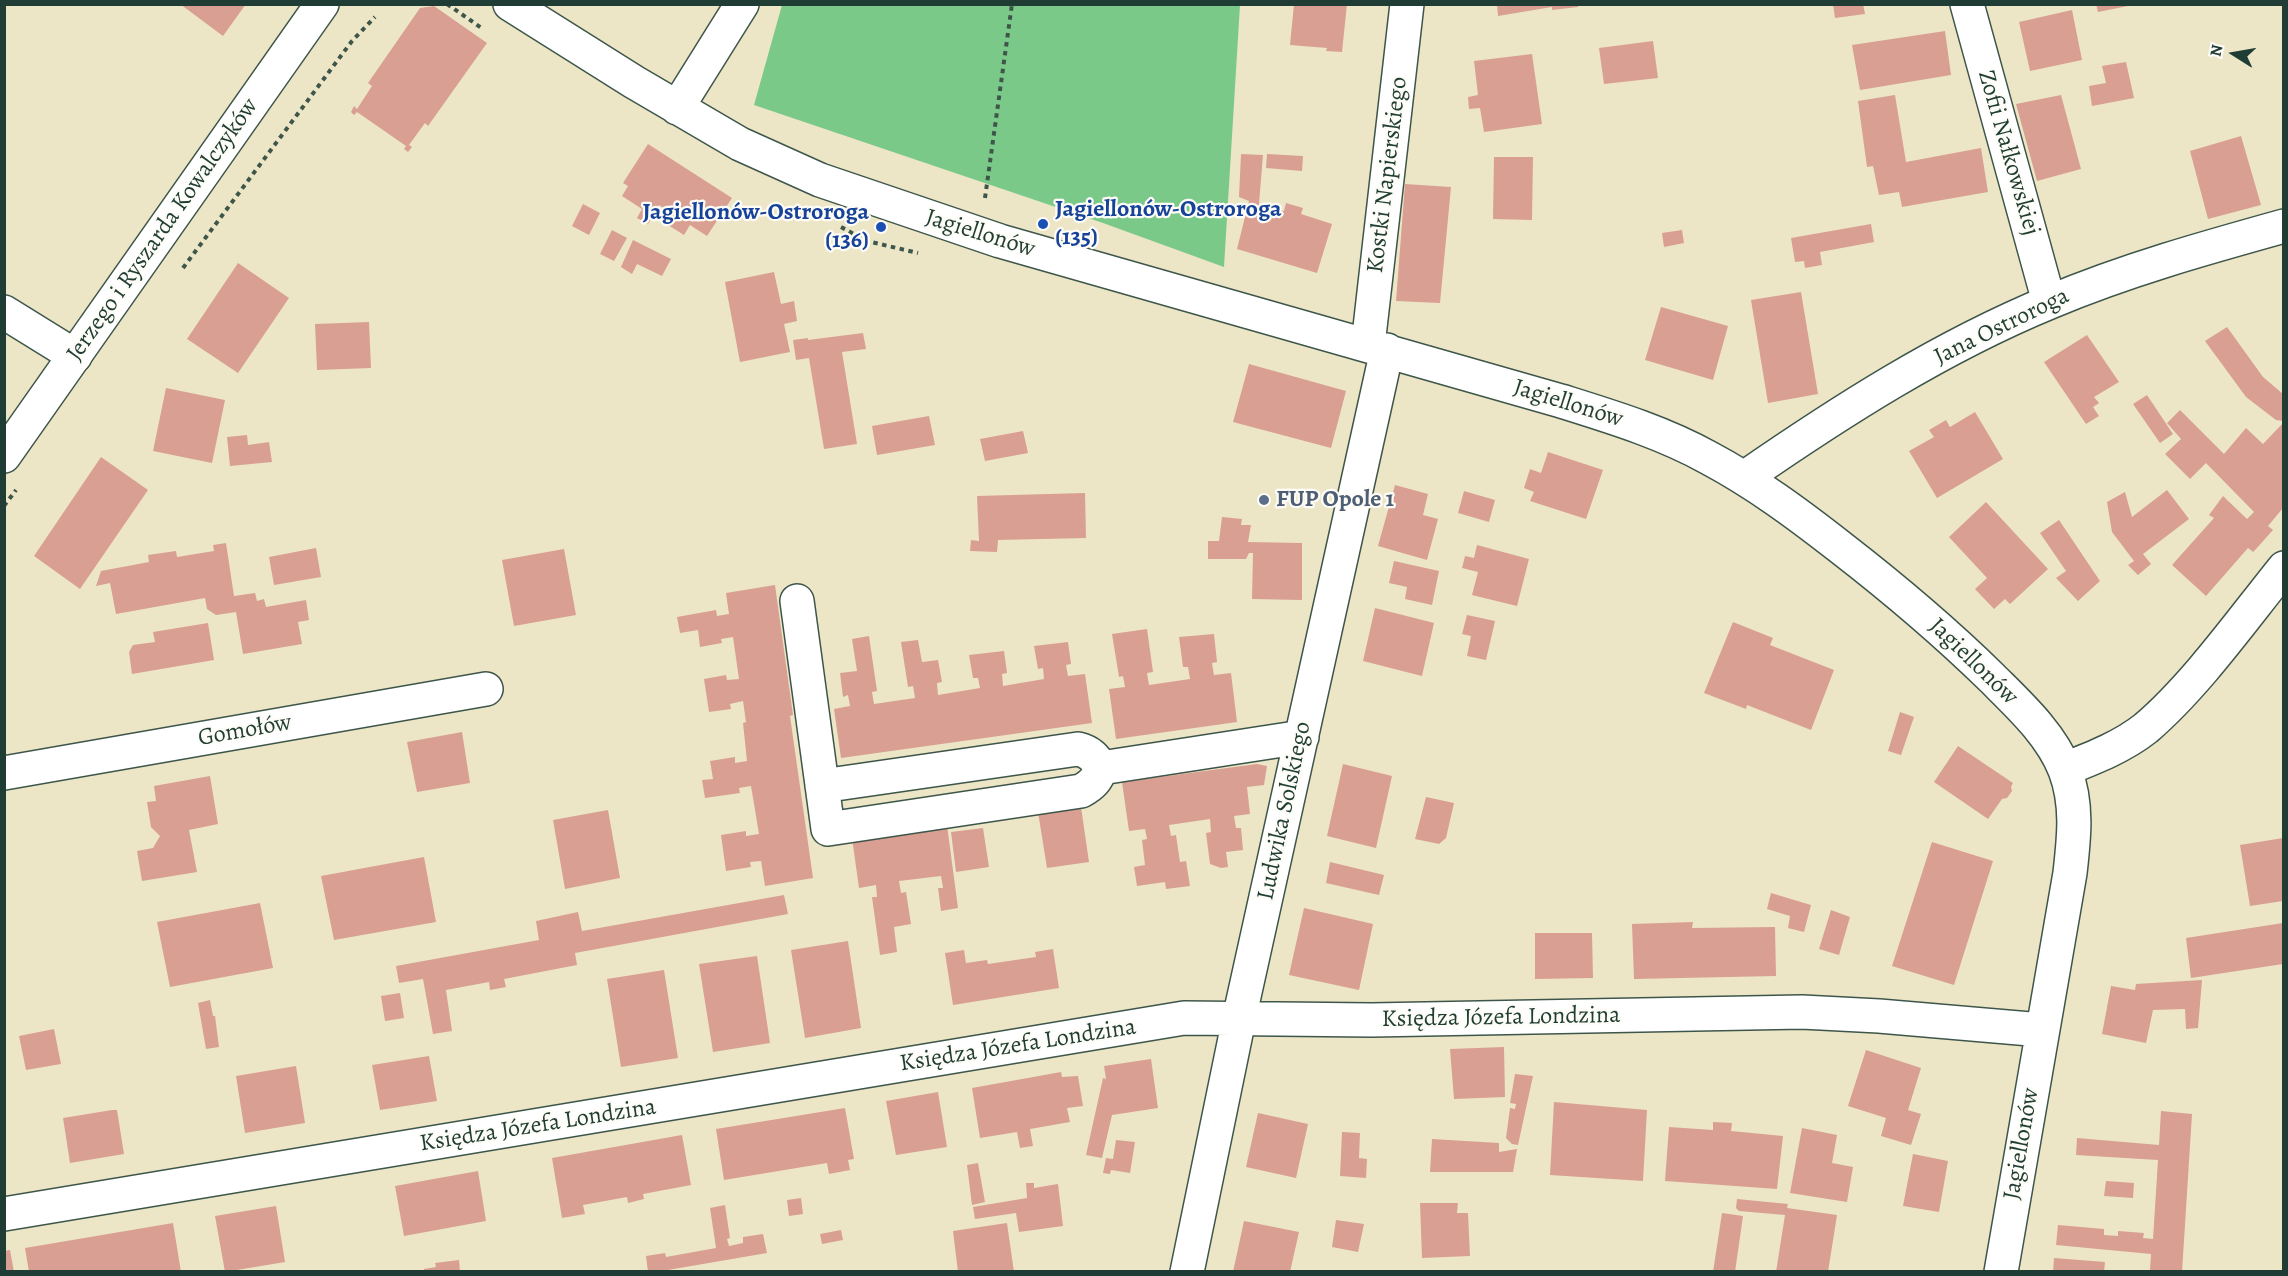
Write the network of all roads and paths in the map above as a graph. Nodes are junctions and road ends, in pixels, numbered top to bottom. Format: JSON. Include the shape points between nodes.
{"nodes":[{"id":1,"x":322,"y":4,"type":"edge"},
{"id":2,"x":447,"y":4,"type":"edge"},
{"id":3,"x":510,"y":4,"type":"edge"},
{"id":4,"x":741,"y":4,"type":"edge"},
{"id":5,"x":1012,"y":4,"type":"edge"},
{"id":6,"x":1407,"y":4,"type":"edge"},
{"id":7,"x":1967,"y":4,"type":"edge"},
{"id":8,"x":485,"y":30,"type":"dead end"},
{"id":9,"x":677,"y":108,"type":"junction"},
{"id":10,"x":837,"y":224,"type":"dead end"},
{"id":11,"x":2283,"y":226,"type":"edge"},
{"id":12,"x":980,"y":234,"type":"junction"},
{"id":13,"x":926,"y":255,"type":"dead end"},
{"id":14,"x":2049,"y":302,"type":"junction"},
{"id":15,"x":4,"y":312,"type":"edge"},
{"id":16,"x":1378,"y":348,"type":"junction"},
{"id":17,"x":75,"y":356,"type":"junction"},
{"id":18,"x":4,"y":456,"type":"edge"},
{"id":19,"x":1743,"y":478,"type":"junction"},
{"id":20,"x":2283,"y":568,"type":"edge"},
{"id":21,"x":797,"y":601,"type":"dead end"},
{"id":22,"x":486,"y":689,"type":"dead end"},
{"id":23,"x":1302,"y":737,"type":"junction"},
{"id":24,"x":1101,"y":768,"type":"junction"},
{"id":25,"x":2065,"y":769,"type":"junction"},
{"id":26,"x":4,"y":773,"type":"edge"},
{"id":27,"x":822,"y":786,"type":"junction"},
{"id":28,"x":1239,"y":1019,"type":"junction"},
{"id":29,"x":2042,"y":1030,"type":"junction"},
{"id":30,"x":4,"y":1214,"type":"edge"},
{"id":31,"x":1187,"y":1272,"type":"edge"},
{"id":32,"x":2001,"y":1272,"type":"edge"}],
"edges":[{"from":1,"to":17,"type":"street","name":"Jerzego i Ryszarda Kowalczyków"},
{"from":2,"to":8,"type":"path"},
{"from":3,"to":9,"type":"street","name":"Jagiellonów"},
{"from":4,"to":9,"type":"street"},
{"from":5,"to":12,"type":"path"},
{"from":6,"to":16,"type":"street","name":"Kostki Napierskiego"},
{"from":7,"to":14,"type":"street","name":"Zofii Nałkowskiej"},
{"from":9,"to":12,"type":"street","name":"Jagiellonów","via":[[781,164]]},
{"from":10,"to":13,"type":"path","via":[[867,242]]},
{"from":11,"to":14,"type":"street","name":"Jana Ostroroga","via":[[2147,265]]},
{"from":12,"to":16,"type":"street","name":"Jagiellonów"},
{"from":14,"to":19,"type":"street","name":"Jana Ostroroga","via":[[1887,385]]},
{"from":15,"to":17,"type":"street"},
{"from":16,"to":19,"type":"street","name":"Jagiellonów","via":[[1647,429]]},
{"from":16,"to":23,"type":"street","name":"Ludwika Solskiego"},
{"from":17,"to":18,"type":"street","name":"Jerzego i Ryszarda Kowalczyków"},
{"from":19,"to":25,"type":"street","name":"Jagiellonów","via":[[1813,526],[1936,625],[2040,729]]},
{"from":20,"to":25,"type":"street","via":[[2176,699],[2145,729],[2110,750]]},
{"from":21,"to":27,"type":"street"},
{"from":22,"to":26,"type":"street","name":"Gomołów"},
{"from":23,"to":24,"type":"street"},
{"from":23,"to":28,"type":"street","name":"Ludwika Solskiego"},
{"from":24,"to":27,"type":"street","via":[[1087,751],[1078,749]]},
{"from":24,"to":27,"type":"street","via":[[1097,778],[1081,791],[828,829]]},
{"from":25,"to":29,"type":"street","name":"Jagiellonów","via":[[2075,835]]},
{"from":28,"to":29,"type":"street","name":"Księdza Józefa Londzina","via":[[1802,1012]]},
{"from":28,"to":30,"type":"street","name":"Księdza Józefa Londzina","via":[[1184,1018]]},
{"from":28,"to":31,"type":"street","name":"Ludwika Solskiego"},
{"from":29,"to":32,"type":"street","name":"Jagiellonów"}]}
